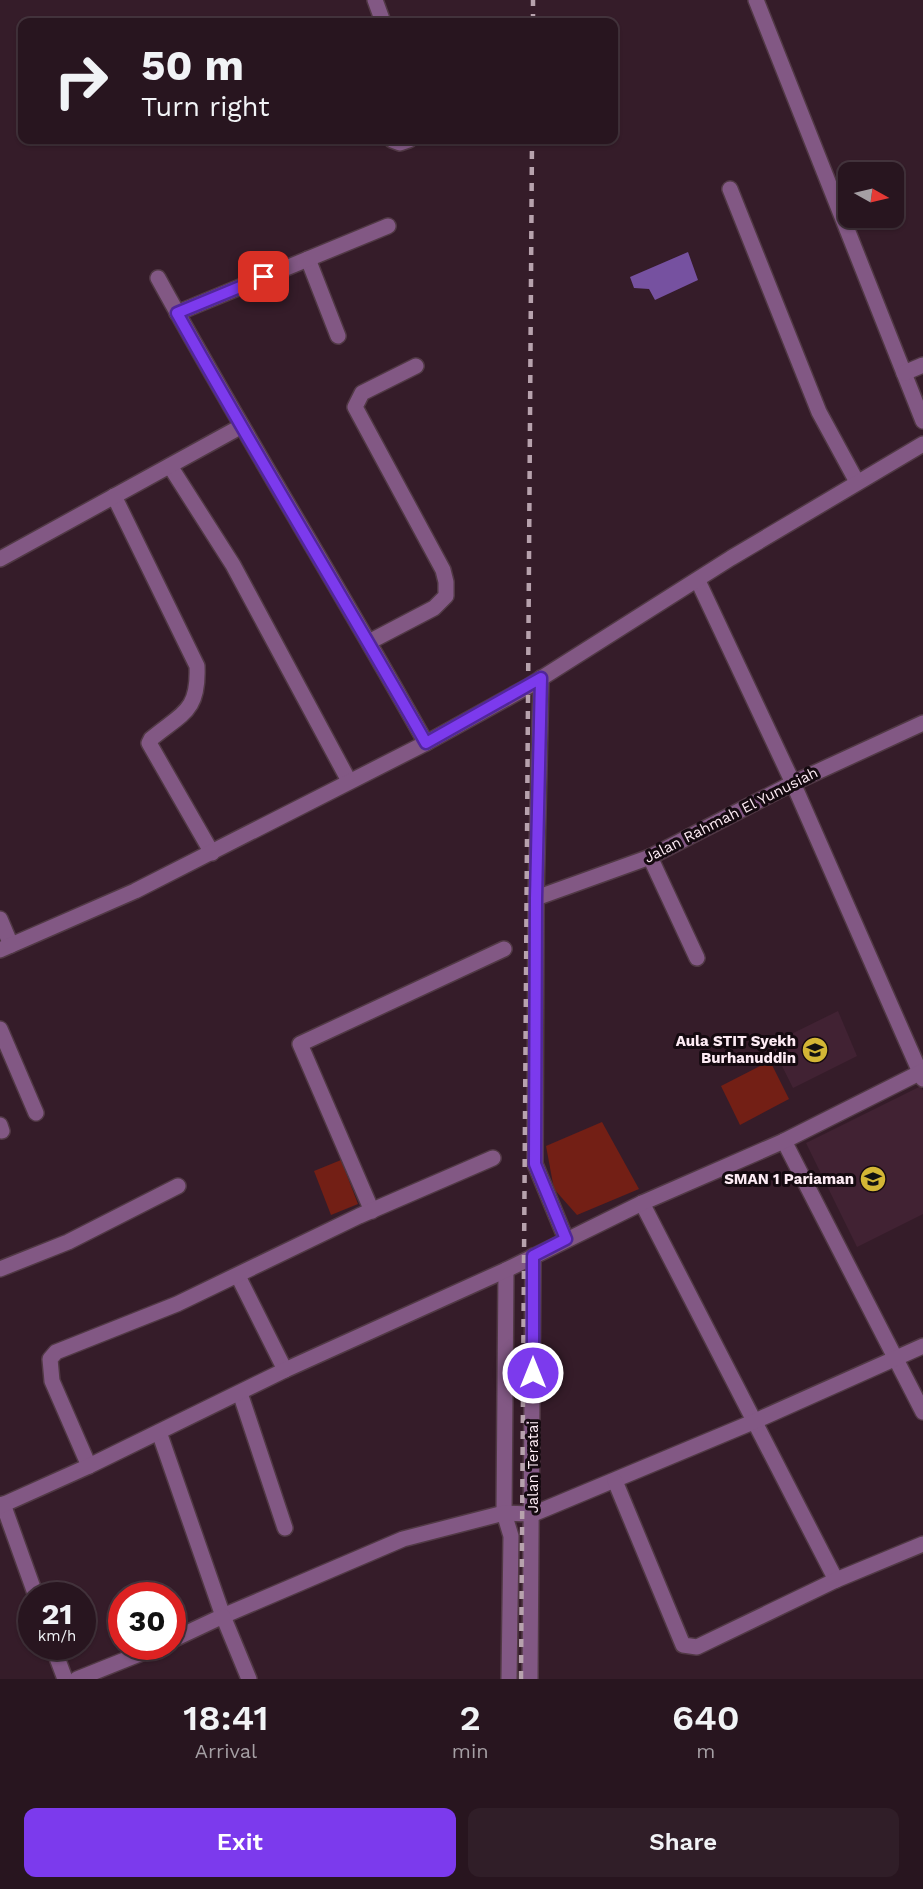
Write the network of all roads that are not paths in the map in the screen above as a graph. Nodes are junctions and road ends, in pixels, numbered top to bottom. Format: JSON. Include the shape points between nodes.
{"nodes":[{"id":1,"x":375,"y":0,"type":"edge"},
{"id":2,"x":756,"y":0,"type":"edge"},
{"id":3,"x":382,"y":18,"type":"edge"},
{"id":4,"x":730,"y":189,"type":"dead end"},
{"id":5,"x":388,"y":226,"type":"dead end"},
{"id":6,"x":308,"y":259,"type":"junction"},
{"id":7,"x":158,"y":278,"type":"dead end"},
{"id":8,"x":177,"y":313,"type":"junction"},
{"id":9,"x":338,"y":336,"type":"dead end"},
{"id":10,"x":923,"y":365,"type":"edge"},
{"id":11,"x":417,"y":366,"type":"dead end"},
{"id":12,"x":904,"y":373,"type":"junction"},
{"id":13,"x":923,"y":421,"type":"edge"},
{"id":14,"x":240,"y":427,"type":"junction"},
{"id":15,"x":923,"y":444,"type":"edge"},
{"id":16,"x":170,"y":466,"type":"junction"},
{"id":17,"x":857,"y":482,"type":"junction"},
{"id":18,"x":114,"y":496,"type":"junction"},
{"id":19,"x":0,"y":559,"type":"edge"},
{"id":20,"x":698,"y":581,"type":"junction"},
{"id":21,"x":369,"y":642,"type":"junction"},
{"id":22,"x":541,"y":678,"type":"junction"},
{"id":23,"x":923,"y":723,"type":"edge"},
{"id":24,"x":426,"y":743,"type":"junction"},
{"id":25,"x":348,"y":782,"type":"junction"},
{"id":26,"x":793,"y":783,"type":"junction"},
{"id":27,"x":212,"y":853,"type":"junction"},
{"id":28,"x":650,"y":857,"type":"junction"},
{"id":29,"x":536,"y":898,"type":"junction"},
{"id":30,"x":0,"y":918,"type":"edge"},
{"id":31,"x":5,"y":948,"type":"edge"},
{"id":32,"x":504,"y":949,"type":"dead end"},
{"id":33,"x":696,"y":958,"type":"dead end"},
{"id":34,"x":0,"y":1029,"type":"edge"},
{"id":35,"x":922,"y":1074,"type":"edge"},
{"id":36,"x":36,"y":1113,"type":"dead end"},
{"id":37,"x":784,"y":1141,"type":"junction"},
{"id":38,"x":493,"y":1158,"type":"dead end"},
{"id":39,"x":178,"y":1186,"type":"dead end"},
{"id":40,"x":642,"y":1203,"type":"junction"},
{"id":41,"x":372,"y":1211,"type":"junction"},
{"id":42,"x":566,"y":1239,"type":"junction"},
{"id":43,"x":533,"y":1256,"type":"junction"},
{"id":44,"x":0,"y":1269,"type":"edge"},
{"id":45,"x":506,"y":1270,"type":"junction"},
{"id":46,"x":238,"y":1276,"type":"junction"},
{"id":47,"x":923,"y":1346,"type":"edge"},
{"id":48,"x":897,"y":1358,"type":"junction"},
{"id":49,"x":285,"y":1370,"type":"junction"},
{"id":50,"x":240,"y":1393,"type":"junction"},
{"id":51,"x":923,"y":1412,"type":"edge"},
{"id":52,"x":753,"y":1422,"type":"junction"},
{"id":53,"x":159,"y":1432,"type":"junction"},
{"id":54,"x":89,"y":1467,"type":"junction"},
{"id":55,"x":615,"y":1481,"type":"junction"},
{"id":56,"x":2,"y":1505,"type":"edge"},
{"id":57,"x":504,"y":1513,"type":"junction"},
{"id":58,"x":533,"y":1514,"type":"junction"},
{"id":59,"x":285,"y":1528,"type":"dead end"},
{"id":60,"x":923,"y":1544,"type":"edge"},
{"id":61,"x":836,"y":1580,"type":"junction"},
{"id":62,"x":31,"y":1582,"type":"edge"},
{"id":63,"x":223,"y":1617,"type":"junction"},
{"id":64,"x":186,"y":1634,"type":"edge"},
{"id":65,"x":58,"y":1660,"type":"edge"},
{"id":66,"x":118,"y":1660,"type":"edge"},
{"id":67,"x":65,"y":1678,"type":"edge"},
{"id":68,"x":249,"y":1679,"type":"edge"},
{"id":69,"x":509,"y":1679,"type":"edge"},
{"id":70,"x":530,"y":1679,"type":"edge"}],
"edges":[{"from":1,"to":3,"type":"street"},
{"from":2,"to":12,"type":"street"},
{"from":4,"to":17,"type":"street","via":[[815,402]]},
{"from":5,"to":6,"type":"street"},
{"from":6,"to":8,"type":"street"},
{"from":6,"to":9,"type":"street"},
{"from":7,"to":8,"type":"street"},
{"from":8,"to":14,"type":"street"},
{"from":10,"to":12,"type":"street"},
{"from":11,"to":21,"type":"street","via":[[362,393],[355,407],[442,570],[446,596],[434,608]]},
{"from":12,"to":13,"type":"street"},
{"from":14,"to":16,"type":"street"},
{"from":14,"to":21,"type":"street"},
{"from":15,"to":17,"type":"street"},
{"from":16,"to":18,"type":"street"},
{"from":16,"to":25,"type":"street","via":[[233,565]]},
{"from":17,"to":20,"type":"street"},
{"from":18,"to":19,"type":"street"},
{"from":18,"to":27,"type":"street","via":[[197,666],[197,692],[189,710],[149,743]]},
{"from":20,"to":22,"type":"street"},
{"from":20,"to":26,"type":"street"},
{"from":21,"to":24,"type":"street"},
{"from":22,"to":24,"type":"street"},
{"from":22,"to":29,"type":"street"},
{"from":23,"to":26,"type":"street","name":"Jalan Rahmah El Yunusiah"},
{"from":24,"to":25,"type":"street"},
{"from":25,"to":27,"type":"street"},
{"from":26,"to":28,"type":"street","name":"Jalan Rahmah El Yunusiah"},
{"from":26,"to":35,"type":"street"},
{"from":27,"to":31,"type":"street"},
{"from":28,"to":29,"type":"street","name":"Jalan Rahmah El Yunusiah"},
{"from":28,"to":33,"type":"street"},
{"from":29,"to":42,"type":"street","via":[[535,1164]]},
{"from":30,"to":31,"type":"street"},
{"from":32,"to":41,"type":"street","via":[[300,1044]]},
{"from":34,"to":36,"type":"street"},
{"from":35,"to":37,"type":"street"},
{"from":37,"to":40,"type":"street"},
{"from":37,"to":48,"type":"street"},
{"from":38,"to":41,"type":"street"},
{"from":39,"to":44,"type":"street","via":[[68,1242]]},
{"from":40,"to":42,"type":"street"},
{"from":40,"to":52,"type":"street"},
{"from":41,"to":46,"type":"street"},
{"from":42,"to":43,"type":"street"},
{"from":43,"to":45,"type":"street"},
{"from":43,"to":58,"type":"street","name":"Jalan Teratai"},
{"from":45,"to":49,"type":"street"},
{"from":45,"to":57,"type":"street"},
{"from":46,"to":49,"type":"street"},
{"from":46,"to":54,"type":"street","via":[[56,1352],[50,1359],[52,1381]]},
{"from":47,"to":48,"type":"street"},
{"from":48,"to":51,"type":"street"},
{"from":48,"to":52,"type":"street"},
{"from":49,"to":50,"type":"street"},
{"from":50,"to":53,"type":"street"},
{"from":50,"to":59,"type":"street"},
{"from":52,"to":55,"type":"street"},
{"from":52,"to":61,"type":"street"},
{"from":53,"to":54,"type":"street"},
{"from":53,"to":63,"type":"street"},
{"from":54,"to":56,"type":"street"},
{"from":55,"to":58,"type":"street"},
{"from":55,"to":61,"type":"street","via":[[683,1645],[697,1647]]},
{"from":56,"to":62,"type":"street"},
{"from":57,"to":58,"type":"street"},
{"from":57,"to":63,"type":"street","via":[[403,1539]]},
{"from":57,"to":69,"type":"street","via":[[511,1536]]},
{"from":58,"to":70,"type":"street","name":"Jalan Teratai"},
{"from":60,"to":61,"type":"street"},
{"from":63,"to":64,"type":"street"},
{"from":63,"to":68,"type":"street"},
{"from":65,"to":67,"type":"street"},
{"from":66,"to":67,"type":"street"}]}
